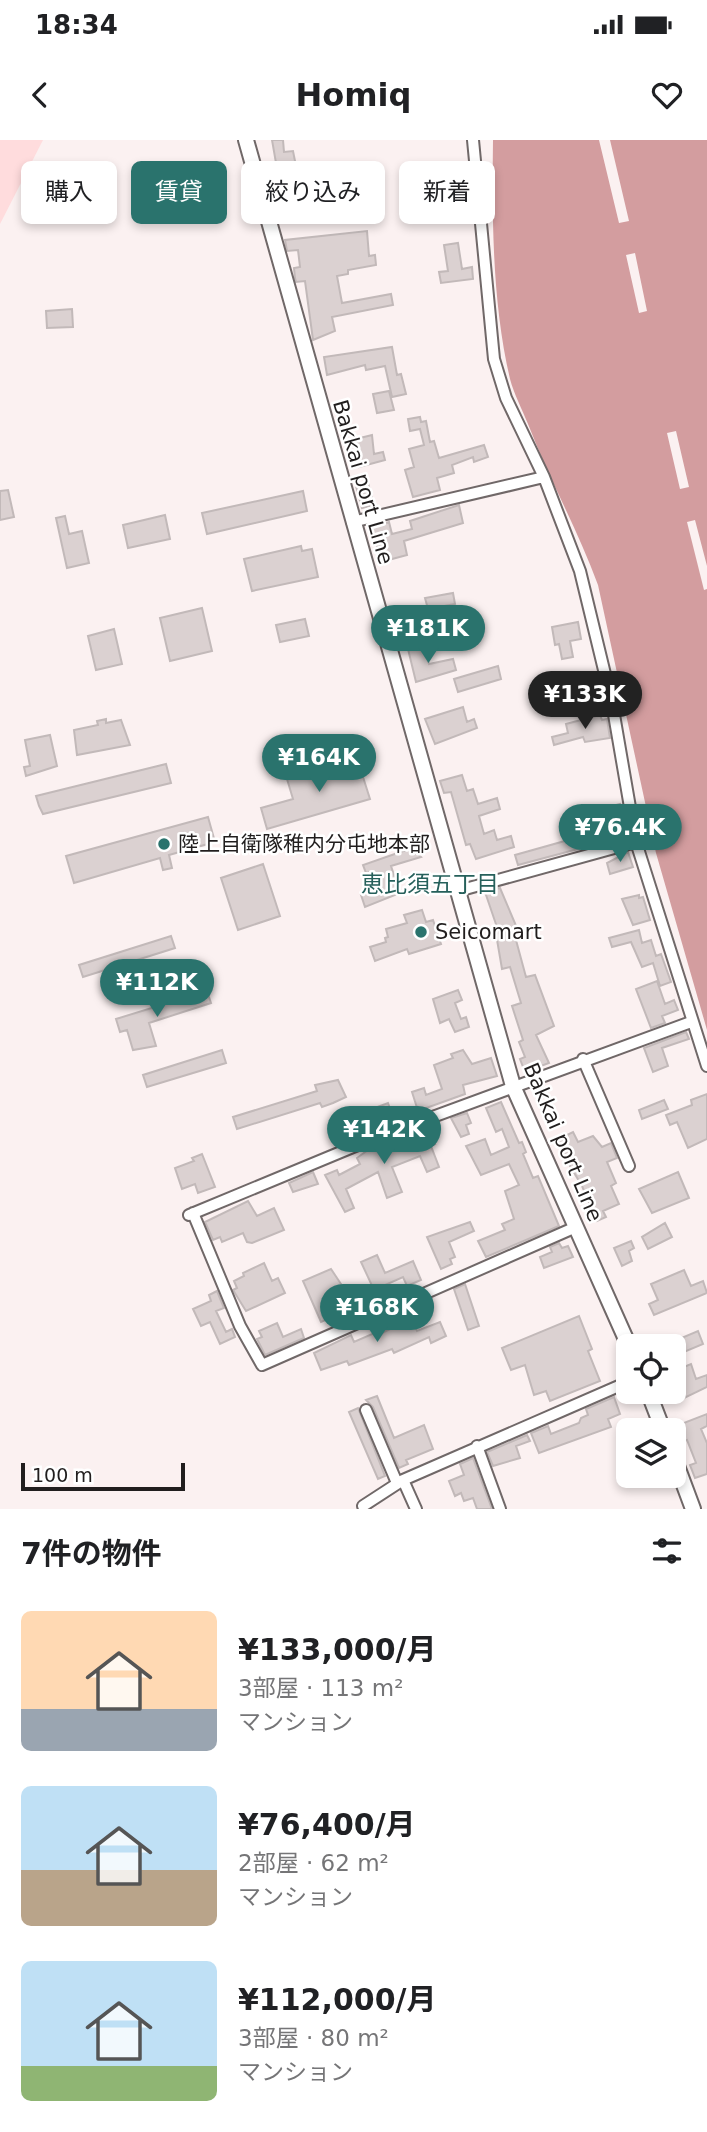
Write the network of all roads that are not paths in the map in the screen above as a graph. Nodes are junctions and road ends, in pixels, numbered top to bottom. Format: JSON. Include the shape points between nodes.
{"nodes":[{"id":1,"x":246,"y":140,"type":"edge"},
{"id":2,"x":472,"y":140,"type":"edge"},
{"id":3,"x":544,"y":477,"type":"junction"},
{"id":4,"x":352,"y":522,"type":"junction"},
{"id":5,"x":636,"y":842,"type":"junction"},
{"id":6,"x":458,"y":891,"type":"junction"},
{"id":7,"x":691,"y":1022,"type":"junction"},
{"id":8,"x":583,"y":1059,"type":"junction"},
{"id":9,"x":707,"y":1066,"type":"edge"},
{"id":10,"x":513,"y":1086,"type":"junction"},
{"id":11,"x":629,"y":1166,"type":"dead end"},
{"id":12,"x":576,"y":1227,"type":"junction"},
{"id":13,"x":624,"y":1334,"type":"edge"},
{"id":14,"x":616,"y":1387,"type":"edge"},
{"id":15,"x":366,"y":1410,"type":"dead end"},
{"id":16,"x":477,"y":1446,"type":"junction"},
{"id":17,"x":400,"y":1482,"type":"junction"},
{"id":18,"x":685,"y":1488,"type":"edge"},
{"id":19,"x":363,"y":1506,"type":"dead end"},
{"id":20,"x":416,"y":1509,"type":"edge"},
{"id":21,"x":500,"y":1509,"type":"edge"},
{"id":22,"x":693,"y":1509,"type":"edge"}],
"edges":[{"from":1,"to":4,"type":"main road","name":"Bakkai port Line"},
{"from":2,"to":3,"type":"street","via":[[494,359],[506,398]]},
{"from":3,"to":4,"type":"street"},
{"from":3,"to":5,"type":"street","via":[[580,571],[612,703]]},
{"from":4,"to":6,"type":"main road","name":"Bakkai port Line"},
{"from":5,"to":6,"type":"street"},
{"from":5,"to":7,"type":"street"},
{"from":6,"to":10,"type":"main road","name":"Bakkai port Line"},
{"from":7,"to":8,"type":"street"},
{"from":7,"to":9,"type":"street"},
{"from":8,"to":10,"type":"street"},
{"from":8,"to":11,"type":"street"},
{"from":10,"to":12,"type":"main road","name":"Bakkai port Line"},
{"from":10,"to":12,"type":"street","via":[[191,1214],[240,1326],[262,1365]]},
{"from":12,"to":13,"type":"main road","name":"Bakkai port Line"},
{"from":14,"to":16,"type":"street"},
{"from":15,"to":17,"type":"street"},
{"from":16,"to":17,"type":"street"},
{"from":16,"to":21,"type":"street"},
{"from":17,"to":19,"type":"street"},
{"from":17,"to":20,"type":"street"},
{"from":18,"to":22,"type":"main road"}]}
